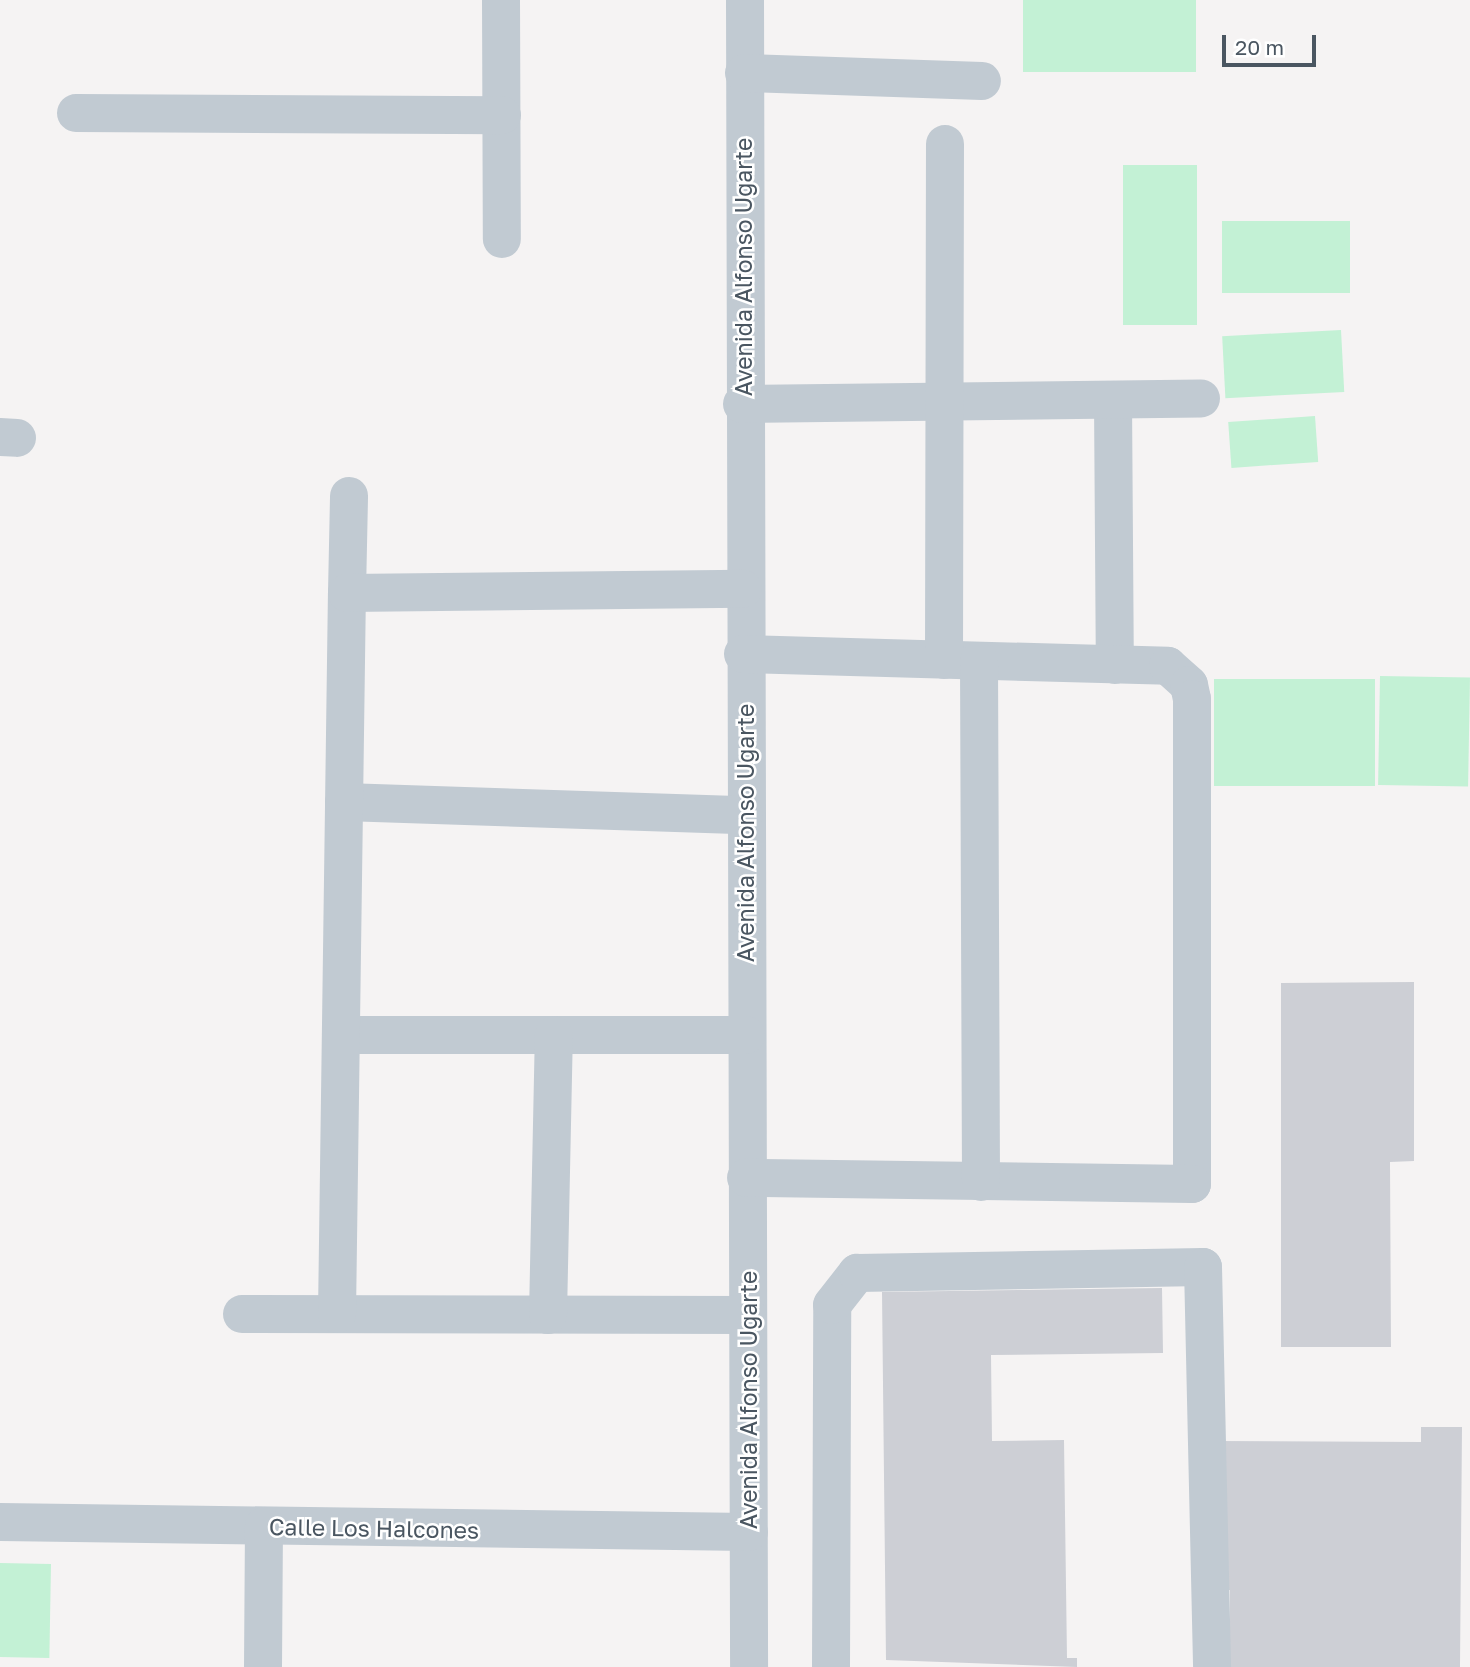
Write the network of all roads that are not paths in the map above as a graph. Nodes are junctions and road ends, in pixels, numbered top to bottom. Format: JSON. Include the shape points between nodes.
{"nodes":[{"id":1,"x":501,"y":0,"type":"edge"},
{"id":2,"x":745,"y":0,"type":"edge"},
{"id":3,"x":744,"y":73,"type":"junction"},
{"id":4,"x":982,"y":81,"type":"dead end"},
{"id":5,"x":76,"y":113,"type":"dead end"},
{"id":6,"x":502,"y":115,"type":"junction"},
{"id":7,"x":945,"y":144,"type":"dead end"},
{"id":8,"x":502,"y":239,"type":"dead end"},
{"id":9,"x":1201,"y":398,"type":"dead end"},
{"id":10,"x":1113,"y":400,"type":"junction"},
{"id":11,"x":946,"y":401,"type":"junction"},
{"id":12,"x":742,"y":404,"type":"junction"},
{"id":13,"x":349,"y":496,"type":"dead end"},
{"id":14,"x":743,"y":589,"type":"junction"},
{"id":15,"x":347,"y":593,"type":"junction"},
{"id":16,"x":743,"y":654,"type":"junction"},
{"id":17,"x":961,"y":660,"type":"junction"},
{"id":18,"x":1115,"y":665,"type":"junction"},
{"id":19,"x":344,"y":802,"type":"junction"},
{"id":20,"x":744,"y":816,"type":"junction"},
{"id":21,"x":341,"y":1035,"type":"junction"},
{"id":22,"x":554,"y":1035,"type":"junction"},
{"id":23,"x":746,"y":1035,"type":"junction"},
{"id":24,"x":746,"y":1178,"type":"junction"},
{"id":25,"x":981,"y":1182,"type":"junction"},
{"id":26,"x":242,"y":1314,"type":"dead end"},
{"id":27,"x":337,"y":1314,"type":"junction"},
{"id":28,"x":548,"y":1315,"type":"junction"},
{"id":29,"x":747,"y":1315,"type":"junction"},
{"id":30,"x":0,"y":1522,"type":"edge"},
{"id":31,"x":264,"y":1526,"type":"junction"},
{"id":32,"x":749,"y":1532,"type":"junction"},
{"id":33,"x":263,"y":1667,"type":"edge"},
{"id":34,"x":749,"y":1667,"type":"edge"},
{"id":35,"x":831,"y":1667,"type":"edge"},
{"id":36,"x":1212,"y":1667,"type":"edge"}],
"edges":[{"from":1,"to":6,"type":"street"},
{"from":2,"to":3,"type":"street","name":"Avenida Alfonso Ugarte"},
{"from":3,"to":4,"type":"street"},
{"from":3,"to":12,"type":"street","name":"Avenida Alfonso Ugarte"},
{"from":5,"to":6,"type":"street"},
{"from":6,"to":8,"type":"street"},
{"from":7,"to":11,"type":"street"},
{"from":9,"to":10,"type":"street"},
{"from":10,"to":11,"type":"street"},
{"from":10,"to":18,"type":"street"},
{"from":11,"to":12,"type":"street"},
{"from":11,"to":17,"type":"street"},
{"from":12,"to":14,"type":"street","name":"Avenida Alfonso Ugarte"},
{"from":13,"to":15,"type":"street"},
{"from":14,"to":15,"type":"street"},
{"from":14,"to":16,"type":"street","name":"Avenida Alfonso Ugarte"},
{"from":15,"to":19,"type":"street"},
{"from":16,"to":17,"type":"street"},
{"from":16,"to":20,"type":"street","name":"Avenida Alfonso Ugarte"},
{"from":17,"to":18,"type":"street"},
{"from":17,"to":25,"type":"street"},
{"from":18,"to":25,"type":"street","via":[[1168,666],[1189,685],[1192,699],[1192,1185]]},
{"from":19,"to":20,"type":"street"},
{"from":19,"to":21,"type":"street"},
{"from":20,"to":23,"type":"street","name":"Avenida Alfonso Ugarte"},
{"from":21,"to":22,"type":"street"},
{"from":21,"to":27,"type":"street"},
{"from":22,"to":23,"type":"street"},
{"from":22,"to":28,"type":"street"},
{"from":23,"to":24,"type":"street","name":"Avenida Alfonso Ugarte"},
{"from":24,"to":25,"type":"street"},
{"from":24,"to":29,"type":"street","name":"Avenida Alfonso Ugarte"},
{"from":26,"to":27,"type":"street"},
{"from":27,"to":28,"type":"street"},
{"from":28,"to":29,"type":"street"},
{"from":29,"to":32,"type":"street","name":"Avenida Alfonso Ugarte"},
{"from":30,"to":31,"type":"street","name":"Calle Los Halcones"},
{"from":31,"to":32,"type":"street","name":"Calle Los Halcones"},
{"from":31,"to":33,"type":"street"},
{"from":32,"to":34,"type":"street","name":"Avenida Alfonso Ugarte"},
{"from":35,"to":36,"type":"street","via":[[832,1305],[857,1273],[1203,1267]]}]}
